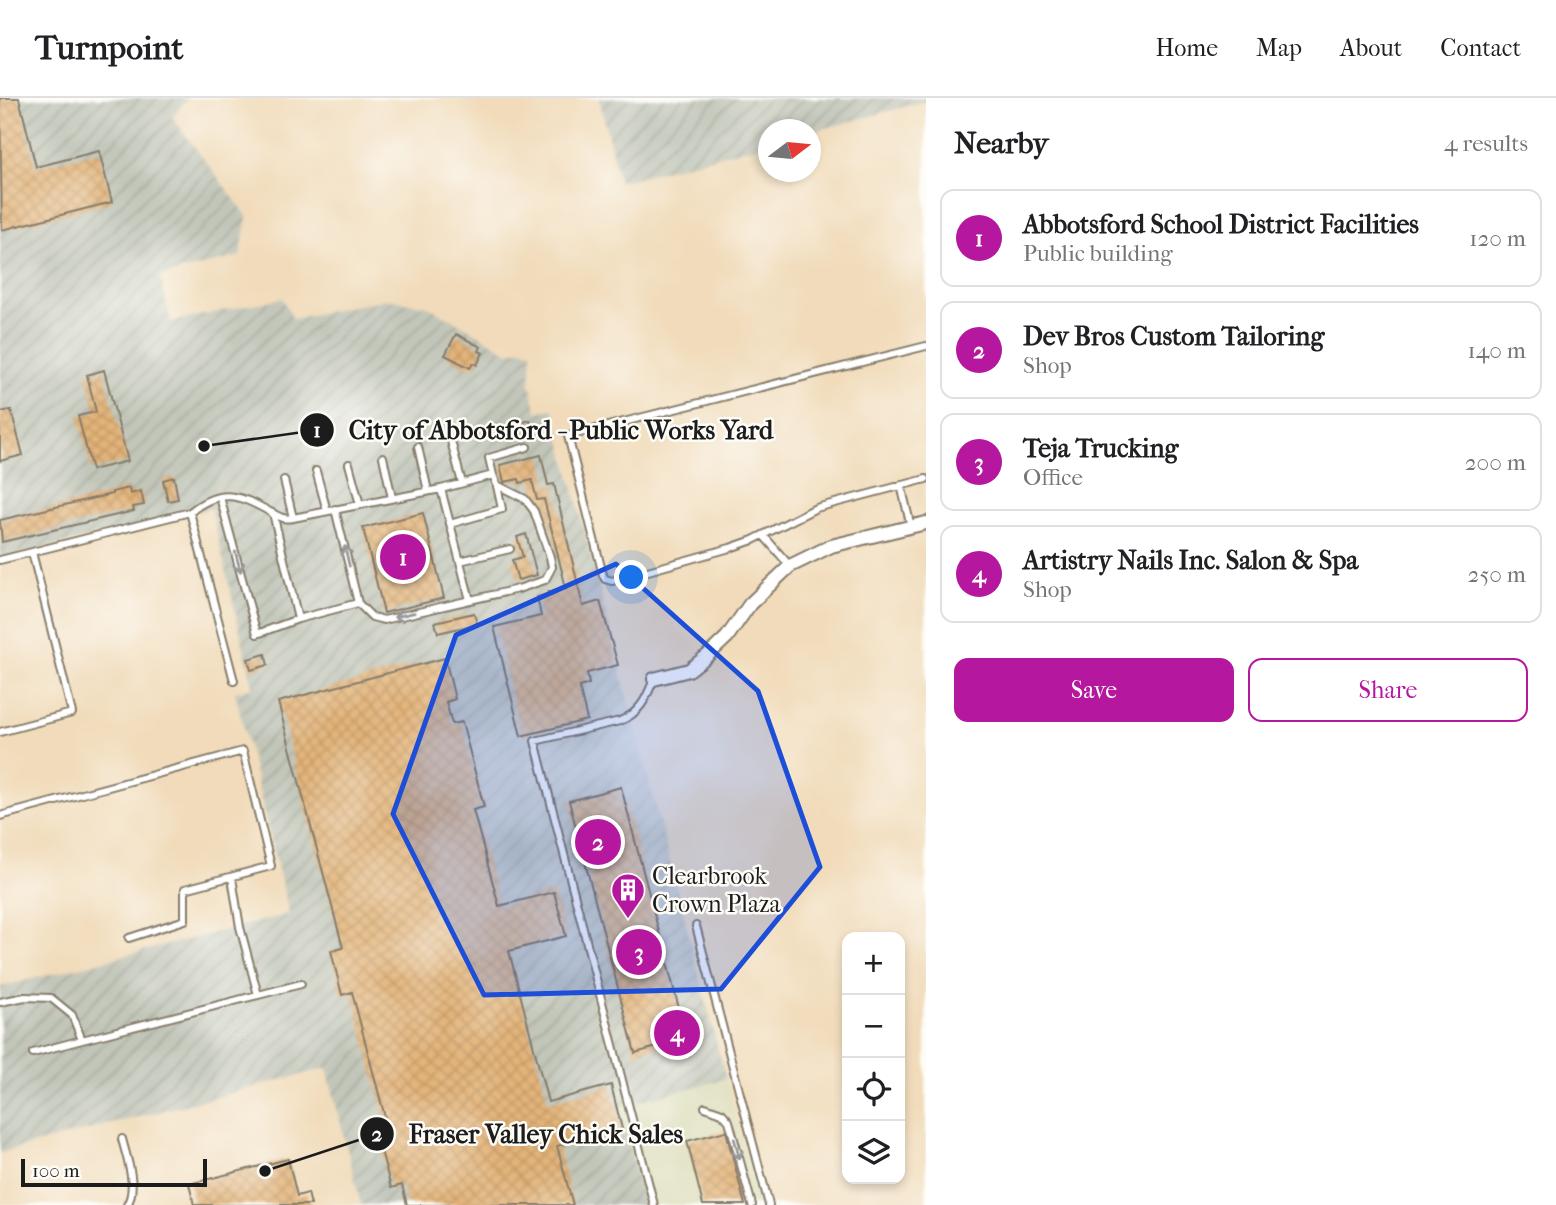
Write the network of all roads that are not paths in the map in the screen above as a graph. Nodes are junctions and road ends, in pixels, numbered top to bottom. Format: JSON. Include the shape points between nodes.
{"nodes":[{"id":1,"x":926,"y":345,"type":"edge"},
{"id":2,"x":451,"y":442,"type":"dead end"},
{"id":3,"x":418,"y":447,"type":"dead end"},
{"id":4,"x":527,"y":447,"type":"dead end"},
{"id":5,"x":383,"y":457,"type":"dead end"},
{"id":6,"x":349,"y":464,"type":"dead end"},
{"id":7,"x":316,"y":471,"type":"dead end"},
{"id":8,"x":493,"y":475,"type":"junction"},
{"id":9,"x":926,"y":479,"type":"edge"},
{"id":10,"x":284,"y":480,"type":"dead end"},
{"id":11,"x":462,"y":483,"type":"junction"},
{"id":12,"x":497,"y":485,"type":"junction"},
{"id":13,"x":901,"y":485,"type":"junction"},
{"id":14,"x":441,"y":489,"type":"junction"},
{"id":15,"x":428,"y":491,"type":"junction"},
{"id":16,"x":220,"y":496,"type":"junction"},
{"id":17,"x":392,"y":498,"type":"junction"},
{"id":18,"x":360,"y":505,"type":"junction"},
{"id":19,"x":335,"y":509,"type":"junction"},
{"id":20,"x":327,"y":511,"type":"junction"},
{"id":21,"x":190,"y":512,"type":"junction"},
{"id":22,"x":273,"y":513,"type":"junction"},
{"id":23,"x":293,"y":518,"type":"junction"},
{"id":24,"x":926,"y":523,"type":"edge"},
{"id":25,"x":450,"y":524,"type":"junction"},
{"id":26,"x":911,"y":527,"type":"junction"},
{"id":27,"x":763,"y":535,"type":"junction"},
{"id":28,"x":510,"y":549,"type":"dead end"},
{"id":29,"x":32,"y":552,"type":"junction"},
{"id":30,"x":0,"y":560,"type":"edge"},
{"id":31,"x":460,"y":561,"type":"junction"},
{"id":32,"x":790,"y":566,"type":"junction"},
{"id":33,"x":470,"y":600,"type":"junction"},
{"id":34,"x":358,"y":603,"type":"junction"},
{"id":35,"x":298,"y":619,"type":"junction"},
{"id":36,"x":654,"y":679,"type":"joint"},
{"id":37,"x":234,"y":681,"type":"dead end"},
{"id":38,"x":0,"y":732,"type":"edge"},
{"id":39,"x":0,"y":816,"type":"edge"},
{"id":40,"x":232,"y":878,"type":"junction"},
{"id":41,"x":696,"y":926,"type":"dead end"},
{"id":42,"x":130,"y":938,"type":"dead end"},
{"id":43,"x":300,"y":984,"type":"dead end"},
{"id":44,"x":258,"y":995,"type":"junction"},
{"id":45,"x":0,"y":1002,"type":"edge"},
{"id":46,"x":82,"y":1040,"type":"junction"},
{"id":47,"x":33,"y":1054,"type":"dead end"},
{"id":48,"x":705,"y":1107,"type":"dead end"},
{"id":49,"x":122,"y":1139,"type":"dead end"},
{"id":50,"x":127,"y":1205,"type":"edge"},
{"id":51,"x":654,"y":1205,"type":"edge"},
{"id":52,"x":752,"y":1205,"type":"edge"},
{"id":53,"x":769,"y":1205,"type":"edge"}],
"edges":[{"from":1,"to":27,"type":"lane","via":[[568,436],[608,580]]},
{"from":2,"to":11,"type":"lane"},
{"from":3,"to":15,"type":"lane"},
{"from":4,"to":8,"type":"lane","via":[[489,458]]},
{"from":5,"to":17,"type":"lane"},
{"from":6,"to":18,"type":"lane"},
{"from":7,"to":20,"type":"lane"},
{"from":8,"to":11,"type":"lane"},
{"from":8,"to":12,"type":"lane"},
{"from":9,"to":13,"type":"lane"},
{"from":10,"to":23,"type":"lane"},
{"from":11,"to":14,"type":"lane"},
{"from":12,"to":25,"type":"lane","via":[[502,509]]},
{"from":12,"to":33,"type":"lane","via":[[525,499],[534,511],[552,567],[545,580]]},
{"from":13,"to":26,"type":"lane"},
{"from":13,"to":27,"type":"lane","via":[[816,508]]},
{"from":14,"to":15,"type":"lane"},
{"from":14,"to":25,"type":"lane"},
{"from":15,"to":17,"type":"lane"},
{"from":16,"to":21,"type":"lane"},
{"from":16,"to":22,"type":"lane","via":[[230,495]]},
{"from":16,"to":35,"type":"lane","one_way":true,"via":[[257,634]]},
{"from":17,"to":18,"type":"lane"},
{"from":18,"to":19,"type":"lane"},
{"from":19,"to":20,"type":"lane"},
{"from":34,"to":19,"type":"lane","one_way":true},
{"from":20,"to":23,"type":"lane"},
{"from":21,"to":29,"type":"lane"},
{"from":21,"to":37,"type":"lane"},
{"from":22,"to":23,"type":"lane"},
{"from":22,"to":35,"type":"lane"},
{"from":24,"to":26,"type":"street"},
{"from":25,"to":31,"type":"lane"},
{"from":26,"to":32,"type":"street","via":[[831,546]]},
{"from":27,"to":32,"type":"lane"},
{"from":28,"to":31,"type":"lane"},
{"from":29,"to":30,"type":"lane"},
{"from":29,"to":38,"type":"lane","via":[[72,713]]},
{"from":31,"to":33,"type":"lane"},
{"from":32,"to":36,"type":"street","via":[[750,604],[707,656],[689,670]]},
{"from":33,"to":34,"type":"lane","one_way":true,"via":[[384,620],[372,617]]},
{"from":34,"to":35,"type":"lane"},
{"from":36,"to":51,"type":"lane","via":[[633,716],[535,741]]},
{"from":39,"to":40,"type":"lane","via":[[243,751],[271,866]]},
{"from":40,"to":42,"type":"lane","via":[[185,889],[185,920]]},
{"from":40,"to":44,"type":"lane"},
{"from":41,"to":53,"type":"lane"},
{"from":43,"to":44,"type":"lane"},
{"from":44,"to":46,"type":"lane"},
{"from":45,"to":46,"type":"lane","via":[[51,998],[72,1016]]},
{"from":46,"to":47,"type":"lane"},
{"from":48,"to":52,"type":"lane","one_way":true,"via":[[729,1121]]},
{"from":49,"to":50,"type":"lane","via":[[132,1181]]}]}
